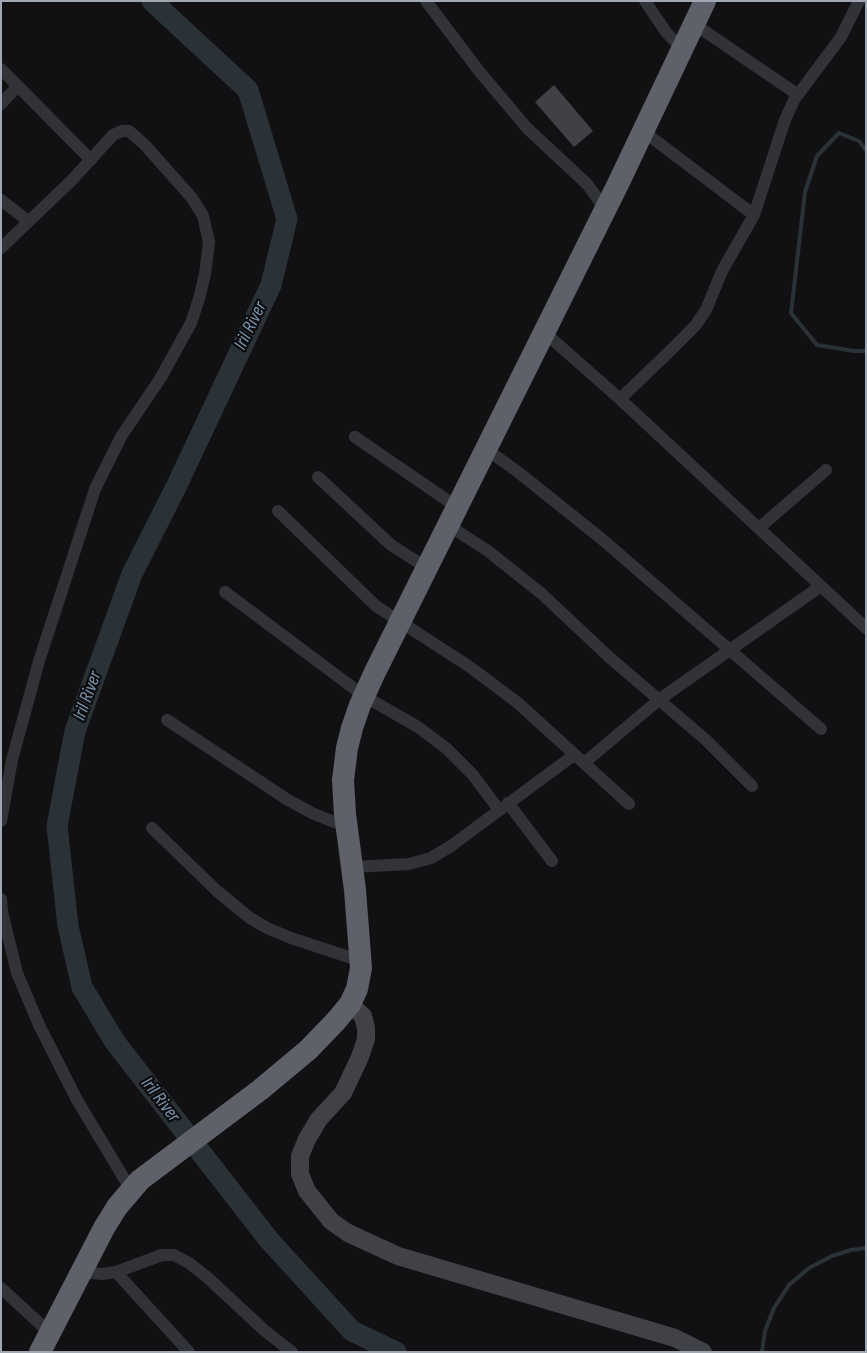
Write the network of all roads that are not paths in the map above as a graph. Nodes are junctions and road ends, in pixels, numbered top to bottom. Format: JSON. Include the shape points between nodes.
{"nodes":[{"id":1,"x":426,"y":1,"type":"edge"},
{"id":2,"x":645,"y":1,"type":"edge"},
{"id":3,"x":705,"y":1,"type":"edge"},
{"id":4,"x":859,"y":1,"type":"edge"},
{"id":5,"x":694,"y":24,"type":"junction"},
{"id":6,"x":682,"y":49,"type":"junction"},
{"id":7,"x":1,"y":70,"type":"edge"},
{"id":8,"x":18,"y":86,"type":"junction"},
{"id":9,"x":797,"y":94,"type":"junction"},
{"id":10,"x":1,"y":104,"type":"edge"},
{"id":11,"x":643,"y":131,"type":"junction"},
{"id":12,"x":91,"y":160,"type":"junction"},
{"id":13,"x":1,"y":200,"type":"edge"},
{"id":14,"x":603,"y":214,"type":"junction"},
{"id":15,"x":754,"y":215,"type":"junction"},
{"id":16,"x":28,"y":221,"type":"junction"},
{"id":17,"x":1,"y":248,"type":"edge"},
{"id":18,"x":544,"y":332,"type":"junction"},
{"id":19,"x":620,"y":399,"type":"junction"},
{"id":20,"x":355,"y":438,"type":"dead end"},
{"id":21,"x":486,"y":449,"type":"junction"},
{"id":22,"x":826,"y":470,"type":"dead end"},
{"id":23,"x":318,"y":477,"type":"dead end"},
{"id":24,"x":278,"y":511,"type":"dead end"},
{"id":25,"x":453,"y":516,"type":"junction"},
{"id":26,"x":759,"y":528,"type":"junction"},
{"id":27,"x":427,"y":568,"type":"junction"},
{"id":28,"x":821,"y":586,"type":"junction"},
{"id":29,"x":225,"y":592,"type":"dead end"},
{"id":30,"x":400,"y":623,"type":"junction"},
{"id":31,"x":866,"y":628,"type":"edge"},
{"id":32,"x":731,"y":650,"type":"junction"},
{"id":33,"x":364,"y":696,"type":"junction"},
{"id":34,"x":660,"y":699,"type":"junction"},
{"id":35,"x":167,"y":720,"type":"dead end"},
{"id":36,"x":821,"y":729,"type":"dead end"},
{"id":37,"x":579,"y":759,"type":"junction"},
{"id":38,"x":752,"y":786,"type":"dead end"},
{"id":39,"x":629,"y":804,"type":"dead end"},
{"id":40,"x":504,"y":806,"type":"junction"},
{"id":41,"x":1,"y":820,"type":"edge"},
{"id":42,"x":347,"y":827,"type":"junction"},
{"id":43,"x":152,"y":828,"type":"dead end"},
{"id":44,"x":552,"y":860,"type":"dead end"},
{"id":45,"x":352,"y":867,"type":"junction"},
{"id":46,"x":1,"y":899,"type":"edge"},
{"id":47,"x":361,"y":960,"type":"junction"},
{"id":48,"x":350,"y":1004,"type":"junction"},
{"id":49,"x":136,"y":1185,"type":"junction"},
{"id":50,"x":81,"y":1272,"type":"junction"},
{"id":51,"x":116,"y":1272,"type":"junction"},
{"id":52,"x":1,"y":1288,"type":"edge"},
{"id":53,"x":45,"y":1342,"type":"edge"},
{"id":54,"x":189,"y":1352,"type":"edge"},
{"id":55,"x":292,"y":1352,"type":"edge"},
{"id":56,"x":703,"y":1352,"type":"edge"}],
"edges":[{"from":1,"to":14,"type":"street","via":[[527,128],[587,184],[600,202]]},
{"from":2,"to":6,"type":"street"},
{"from":3,"to":5,"type":"highway"},
{"from":4,"to":9,"type":"street","via":[[841,37]]},
{"from":5,"to":6,"type":"highway"},
{"from":5,"to":9,"type":"street"},
{"from":6,"to":11,"type":"highway"},
{"from":7,"to":8,"type":"street"},
{"from":8,"to":10,"type":"street"},
{"from":8,"to":12,"type":"street"},
{"from":9,"to":15,"type":"street","via":[[785,120]]},
{"from":11,"to":14,"type":"highway"},
{"from":11,"to":15,"type":"street"},
{"from":12,"to":16,"type":"street"},
{"from":12,"to":41,"type":"street","via":[[113,135],[122,131],[135,135],[192,198],[203,216],[208,242],[206,274],[191,323],[160,379],[122,435],[95,489],[39,661],[12,760]]},
{"from":13,"to":16,"type":"street"},
{"from":14,"to":18,"type":"highway"},
{"from":15,"to":19,"type":"street","via":[[695,326]]},
{"from":16,"to":17,"type":"street"},
{"from":18,"to":19,"type":"street"},
{"from":18,"to":21,"type":"highway"},
{"from":19,"to":26,"type":"street"},
{"from":20,"to":25,"type":"street"},
{"from":21,"to":25,"type":"highway"},
{"from":21,"to":32,"type":"street","via":[[604,540]]},
{"from":22,"to":26,"type":"street"},
{"from":23,"to":27,"type":"street","via":[[392,545]]},
{"from":24,"to":30,"type":"street","via":[[376,606]]},
{"from":25,"to":27,"type":"highway"},
{"from":25,"to":34,"type":"street","via":[[488,551],[542,594],[609,657]]},
{"from":26,"to":28,"type":"street"},
{"from":27,"to":30,"type":"highway"},
{"from":28,"to":31,"type":"street"},
{"from":28,"to":32,"type":"street"},
{"from":29,"to":33,"type":"street"},
{"from":30,"to":33,"type":"highway"},
{"from":30,"to":37,"type":"street","via":[[470,667],[518,703]]},
{"from":32,"to":34,"type":"street"},
{"from":32,"to":36,"type":"street"},
{"from":33,"to":40,"type":"street","via":[[418,727],[446,748]]},
{"from":33,"to":42,"type":"highway","via":[[347,748],[343,780]]},
{"from":34,"to":37,"type":"street"},
{"from":34,"to":38,"type":"street"},
{"from":35,"to":42,"type":"street","via":[[288,800]]},
{"from":37,"to":39,"type":"street"},
{"from":37,"to":40,"type":"street"},
{"from":40,"to":44,"type":"street"},
{"from":40,"to":45,"type":"street","via":[[431,858],[409,864]]},
{"from":42,"to":45,"type":"highway"},
{"from":43,"to":47,"type":"street","via":[[216,891],[250,918],[291,938]]},
{"from":45,"to":47,"type":"highway"},
{"from":46,"to":49,"type":"street","via":[[17,973],[39,1025],[78,1100]]},
{"from":47,"to":48,"type":"highway","via":[[360,978]]},
{"from":48,"to":49,"type":"highway","via":[[308,1050]]},
{"from":48,"to":56,"type":"street","via":[[363,1016],[366,1039],[343,1092],[319,1119],[300,1156],[300,1174],[308,1191],[331,1221],[348,1233],[398,1256],[675,1338]]},
{"from":49,"to":50,"type":"highway","via":[[117,1207]]},
{"from":50,"to":51,"type":"street"},
{"from":50,"to":53,"type":"highway"},
{"from":51,"to":54,"type":"street"},
{"from":51,"to":55,"type":"street","via":[[162,1255],[174,1255],[208,1278]]},
{"from":52,"to":53,"type":"street"}]}
